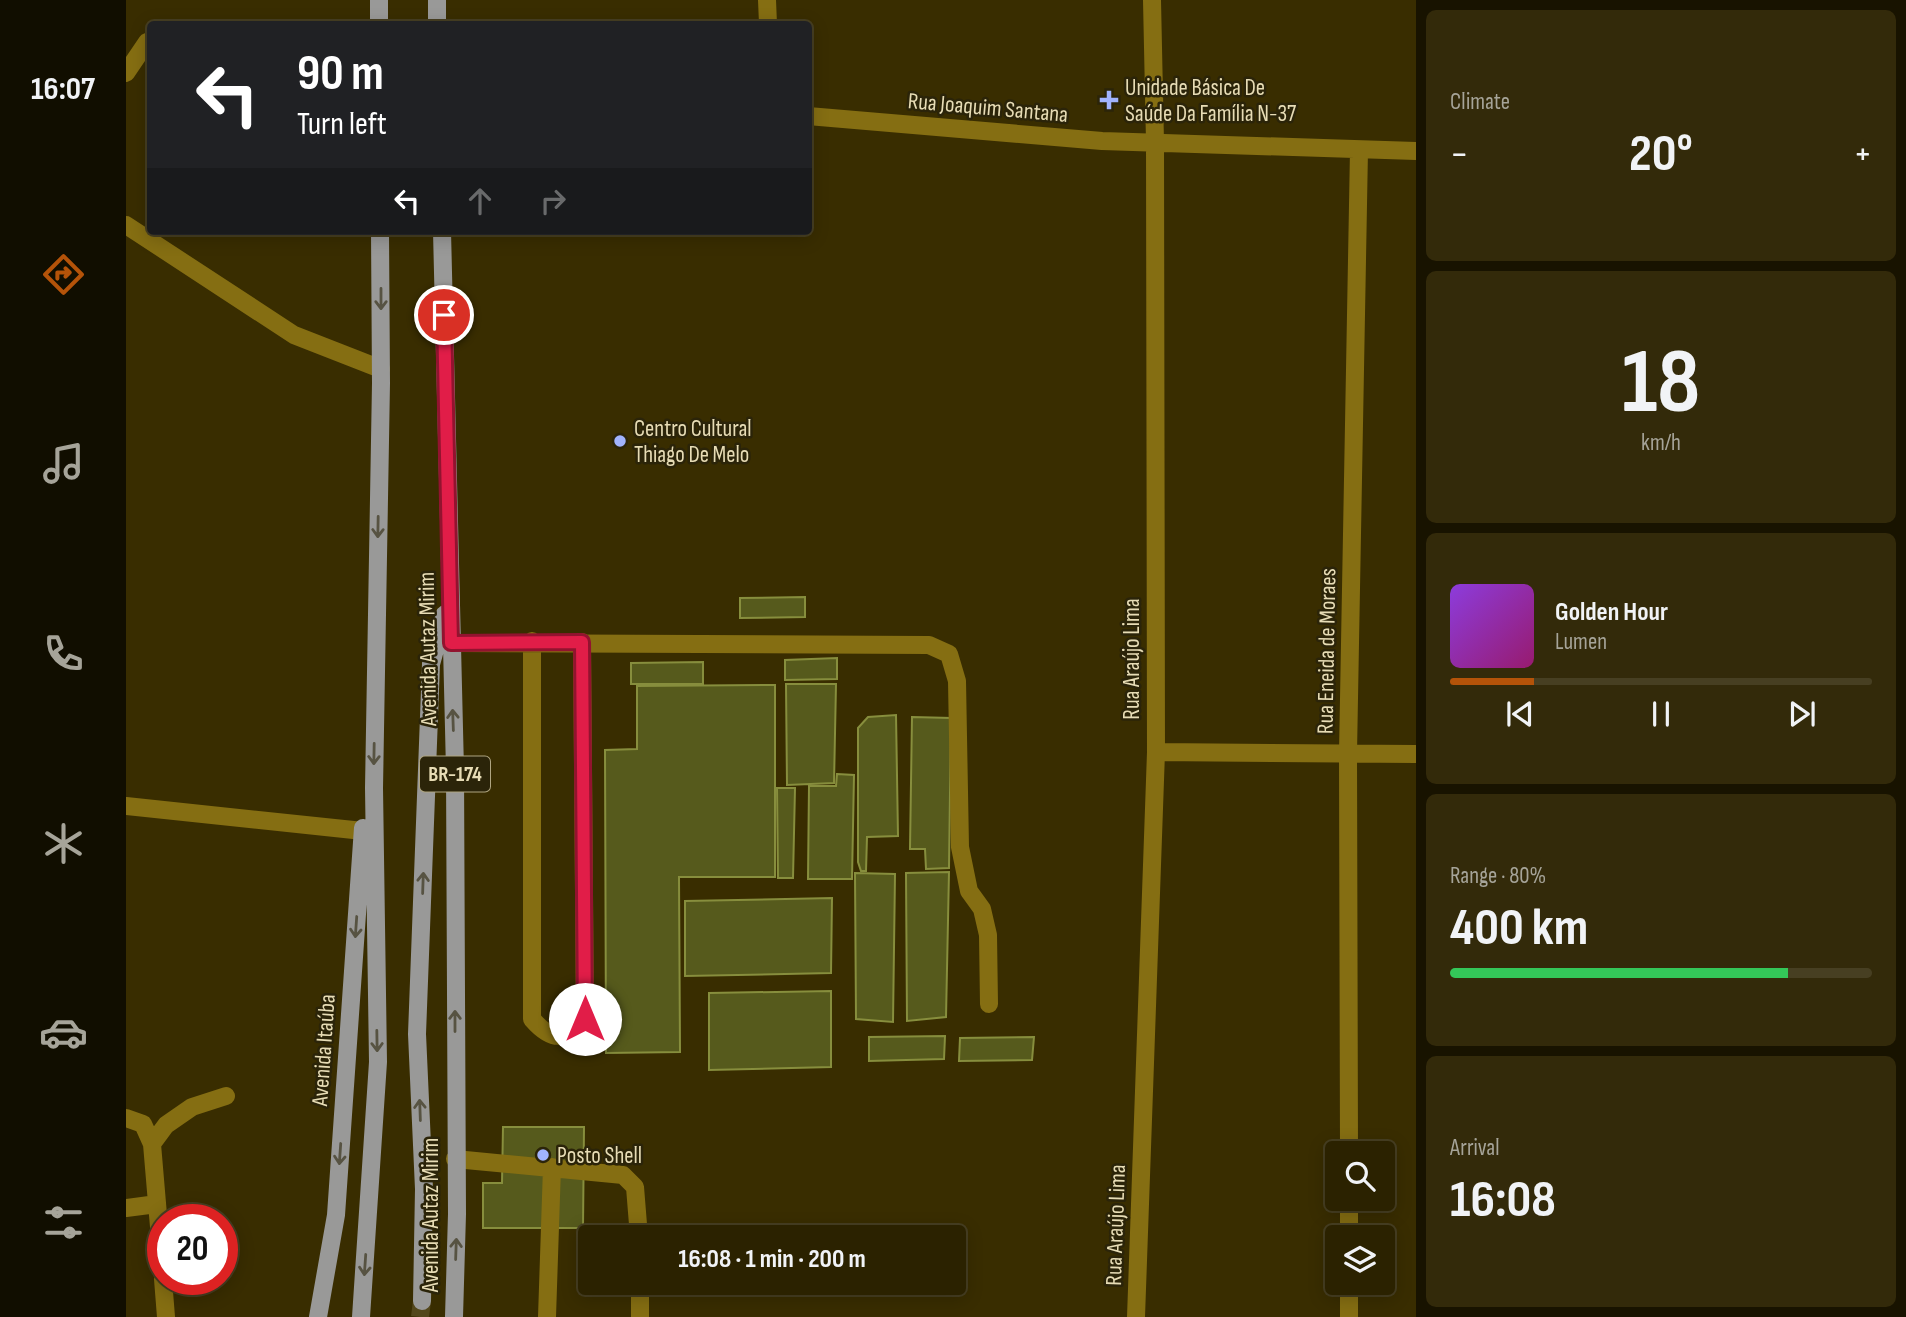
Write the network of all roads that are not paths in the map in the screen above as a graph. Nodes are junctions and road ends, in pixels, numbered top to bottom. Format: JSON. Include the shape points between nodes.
{"nodes":[{"id":1,"x":379,"y":0,"type":"edge"},
{"id":2,"x":437,"y":0,"type":"edge"},
{"id":3,"x":767,"y":0,"type":"edge"},
{"id":4,"x":1152,"y":0,"type":"edge"},
{"id":5,"x":379,"y":21,"type":"edge"},
{"id":6,"x":438,"y":21,"type":"edge"},
{"id":7,"x":768,"y":21,"type":"edge"},
{"id":8,"x":147,"y":42,"type":"edge"},
{"id":9,"x":126,"y":72,"type":"edge"},
{"id":10,"x":812,"y":116,"type":"edge"},
{"id":11,"x":1155,"y":142,"type":"junction"},
{"id":12,"x":1359,"y":150,"type":"junction"},
{"id":13,"x":1416,"y":150,"type":"edge"},
{"id":14,"x":126,"y":225,"type":"edge"},
{"id":15,"x":380,"y":235,"type":"edge"},
{"id":16,"x":442,"y":235,"type":"edge"},
{"id":17,"x":381,"y":369,"type":"junction"},
{"id":18,"x":450,"y":594,"type":"junction"},
{"id":19,"x":532,"y":641,"type":"junction"},
{"id":20,"x":582,"y":642,"type":"junction"},
{"id":21,"x":451,"y":643,"type":"junction"},
{"id":22,"x":1156,"y":752,"type":"junction"},
{"id":23,"x":1348,"y":753,"type":"junction"},
{"id":24,"x":1416,"y":754,"type":"edge"},
{"id":25,"x":374,"y":788,"type":"junction"},
{"id":26,"x":126,"y":806,"type":"edge"},
{"id":27,"x":363,"y":831,"type":"junction"},
{"id":28,"x":989,"y":1004,"type":"dead end"},
{"id":29,"x":226,"y":1096,"type":"dead end"},
{"id":30,"x":126,"y":1118,"type":"edge"},
{"id":31,"x":1349,"y":1141,"type":"edge"},
{"id":32,"x":152,"y":1144,"type":"junction"},
{"id":33,"x":455,"y":1159,"type":"junction"},
{"id":34,"x":552,"y":1167,"type":"junction"},
{"id":35,"x":158,"y":1204,"type":"edge"},
{"id":36,"x":147,"y":1205,"type":"edge"},
{"id":37,"x":126,"y":1208,"type":"edge"},
{"id":38,"x":638,"y":1225,"type":"edge"},
{"id":39,"x":164,"y":1295,"type":"edge"},
{"id":40,"x":640,"y":1295,"type":"edge"},
{"id":41,"x":1349,"y":1295,"type":"edge"},
{"id":42,"x":422,"y":1301,"type":"tunnel mouth"},
{"id":43,"x":166,"y":1317,"type":"edge"},
{"id":44,"x":318,"y":1317,"type":"edge"},
{"id":45,"x":361,"y":1317,"type":"edge"},
{"id":46,"x":454,"y":1317,"type":"edge"},
{"id":47,"x":547,"y":1317,"type":"edge"},
{"id":48,"x":640,"y":1317,"type":"edge"},
{"id":49,"x":1136,"y":1317,"type":"edge"},
{"id":50,"x":1349,"y":1317,"type":"edge"}],
"edges":[{"from":1,"to":5,"type":"main road"},
{"from":2,"to":6,"type":"main road"},
{"from":3,"to":7,"type":"street"},
{"from":4,"to":11,"type":"street","name":"Rua Araújo Lima"},
{"from":8,"to":9,"type":"street"},
{"from":10,"to":11,"type":"street","name":"Rua Joaquim Santana"},
{"from":11,"to":12,"type":"street","name":"Rua Joaquim Santana"},
{"from":11,"to":22,"type":"street","name":"Rua Araújo Lima"},
{"from":12,"to":13,"type":"street","name":"Rua Joaquim Santana"},
{"from":12,"to":23,"type":"street","name":"Rua Eneida de Moraes"},
{"from":14,"to":17,"type":"street","via":[[294,335]]},
{"from":15,"to":17,"type":"main road","one_way":true},
{"from":16,"to":18,"type":"main road","name":"Avenida Autaz Mirim","number":"BR-174"},
{"from":17,"to":25,"type":"main road","one_way":true},
{"from":18,"to":21,"type":"main road","name":"Avenida Autaz Mirim","number":"BR-174"},
{"from":42,"to":18,"type":"main road","one_way":true,"via":[[424,1189],[417,1034],[431,664]]},
{"from":19,"to":20,"type":"street"},
{"from":19,"to":20,"type":"street","via":[[532,1019],[544,1033],[559,1036],[575,1031],[585,1019]]},
{"from":19,"to":21,"type":"street"},
{"from":20,"to":28,"type":"street","via":[[929,645],[949,654],[957,681],[960,848],[969,891],[982,909],[988,935]]},
{"from":33,"to":21,"type":"main road","name":"Avenida Autaz Mirim","number":"BR-174","one_way":true},
{"from":22,"to":23,"type":"street"},
{"from":22,"to":49,"type":"street","name":"Rua Araújo Lima"},
{"from":23,"to":24,"type":"street"},
{"from":23,"to":31,"type":"street","name":"Rua Eneida de Moraes"},
{"from":25,"to":27,"type":"main road","name":"Avenida Itaúba","via":[[364,809]]},
{"from":25,"to":45,"type":"main road","one_way":true,"via":[[377,1062]]},
{"from":26,"to":27,"type":"street"},
{"from":27,"to":44,"type":"main road","name":"Avenida Itaúba","one_way":true,"via":[[336,1215]]},
{"from":29,"to":32,"type":"street","via":[[192,1107],[166,1125]]},
{"from":30,"to":32,"type":"street","via":[[143,1124]]},
{"from":32,"to":35,"type":"street"},
{"from":33,"to":34,"type":"street"},
{"from":46,"to":33,"type":"main road","name":"Avenida Autaz Mirim","number":"BR-174","one_way":true},
{"from":34,"to":38,"type":"street","via":[[623,1175],[635,1187]]},
{"from":34,"to":47,"type":"street"},
{"from":36,"to":37,"type":"street"},
{"from":39,"to":43,"type":"street"},
{"from":40,"to":48,"type":"street"},
{"from":41,"to":50,"type":"street"}]}
